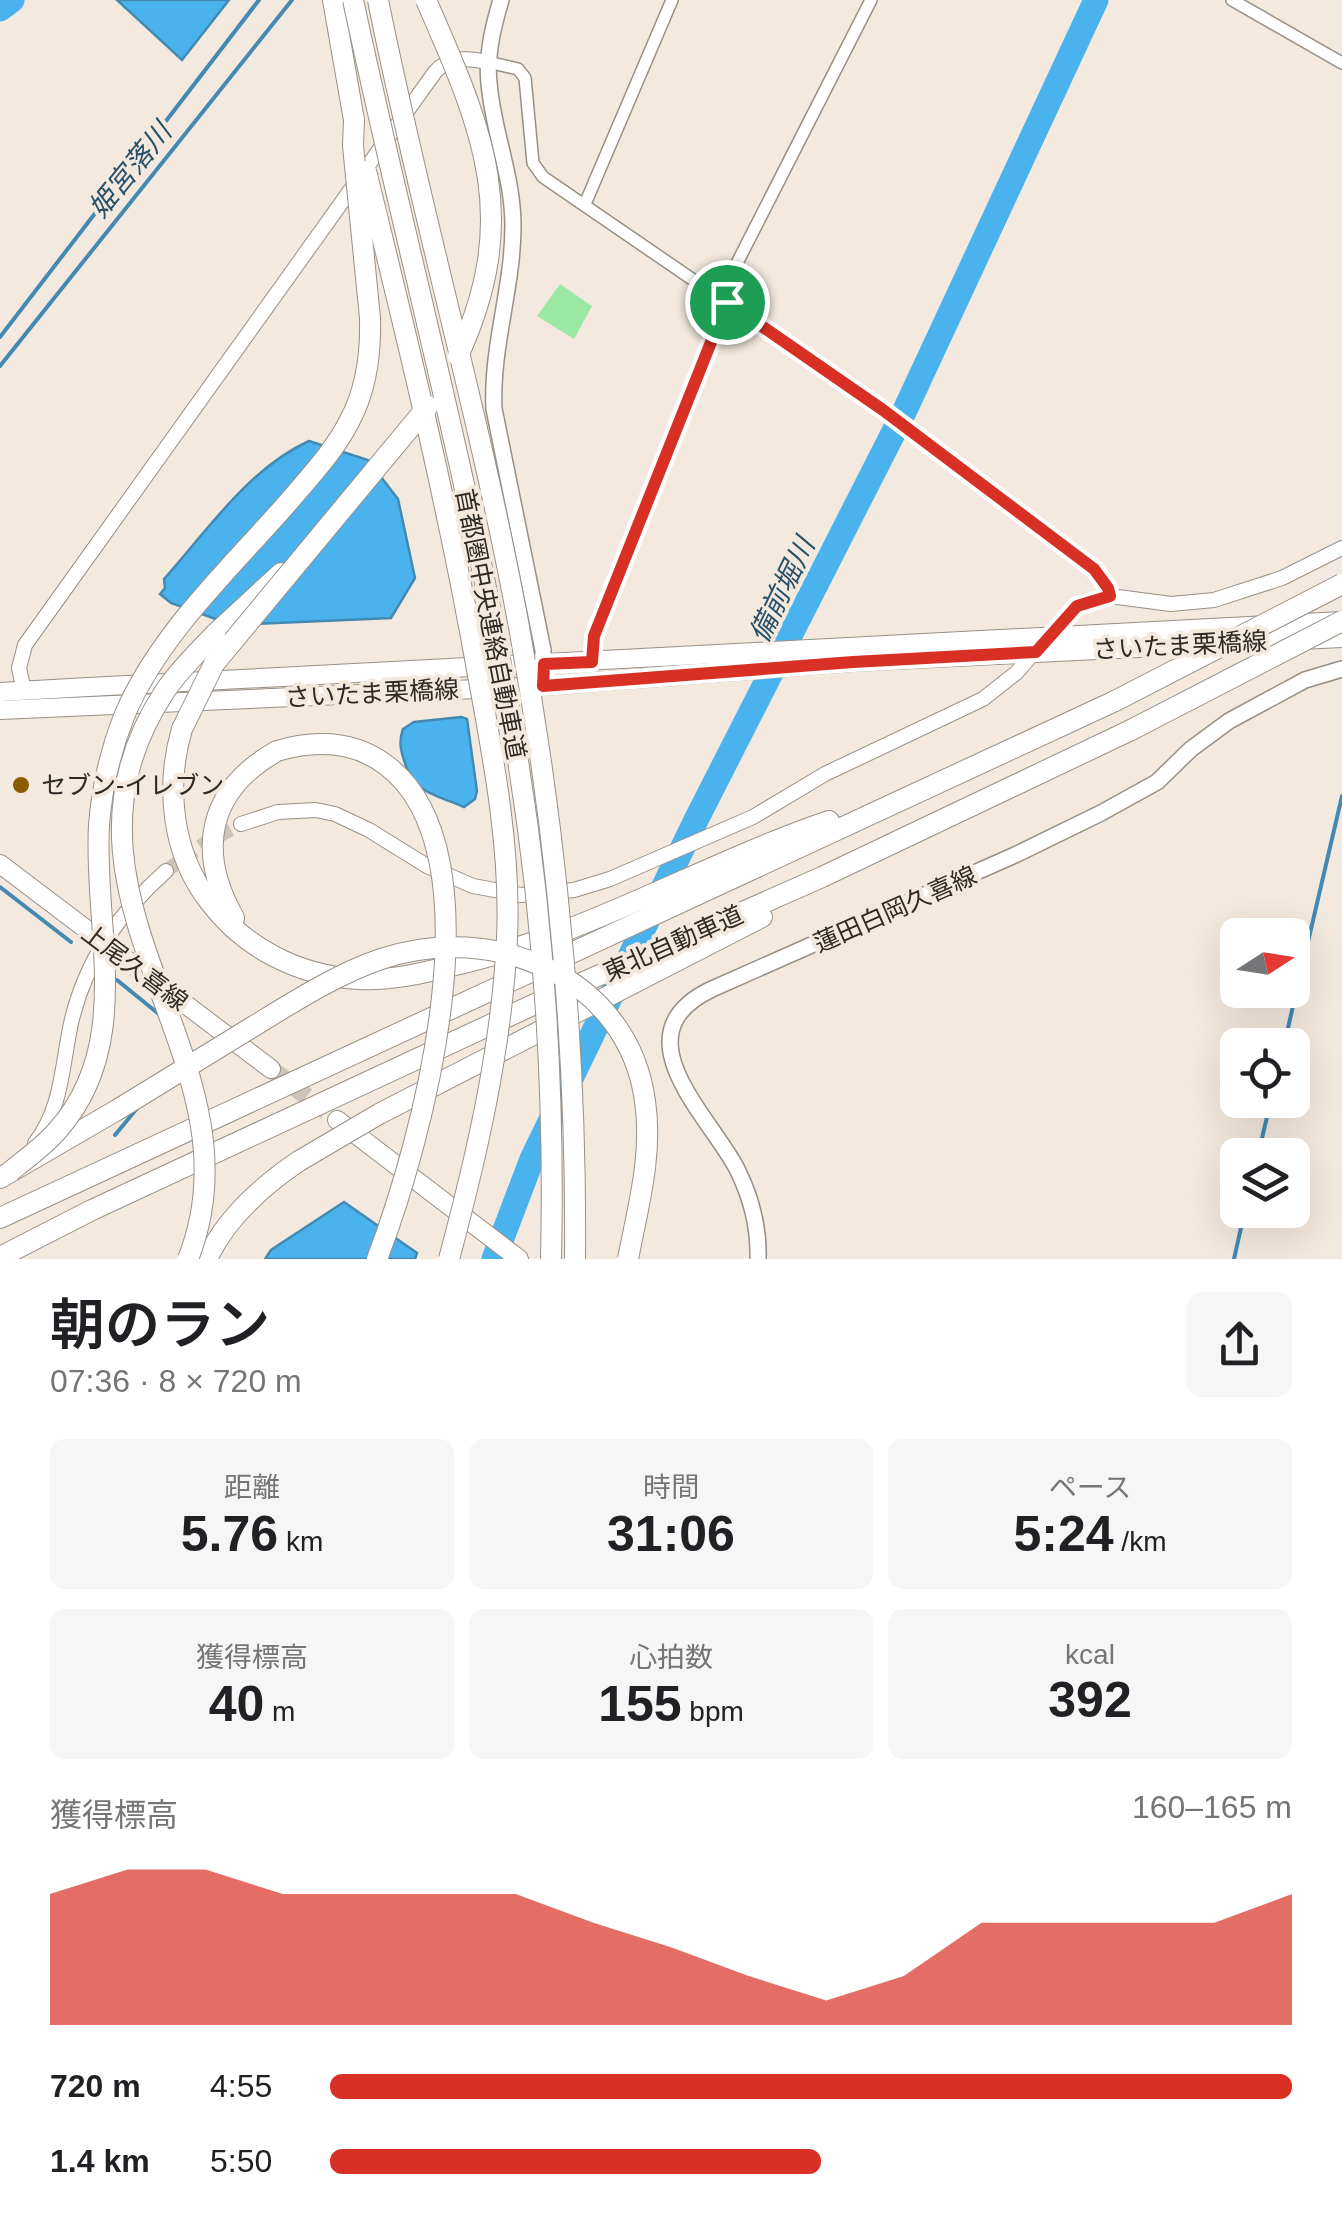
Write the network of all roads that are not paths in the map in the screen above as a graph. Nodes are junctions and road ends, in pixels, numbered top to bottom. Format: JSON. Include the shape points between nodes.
{"nodes":[{"id":1,"x":333,"y":0,"type":"edge"},
{"id":2,"x":353,"y":0,"type":"edge"},
{"id":3,"x":378,"y":0,"type":"edge"},
{"id":4,"x":426,"y":0,"type":"edge"},
{"id":5,"x":500,"y":0,"type":"edge"},
{"id":6,"x":672,"y":0,"type":"edge"},
{"id":7,"x":870,"y":0,"type":"edge"},
{"id":8,"x":1232,"y":0,"type":"edge"},
{"id":9,"x":488,"y":62,"type":"junction"},
{"id":10,"x":1342,"y":63,"type":"edge"},
{"id":11,"x":354,"y":120,"type":"junction"},
{"id":12,"x":585,"y":204,"type":"junction"},
{"id":13,"x":727,"y":302,"type":"junction"},
{"id":14,"x":316,"y":541,"type":"junction"},
{"id":15,"x":1342,"y":548,"type":"edge"},
{"id":16,"x":1342,"y":584,"type":"edge"},
{"id":17,"x":1110,"y":596,"type":"junction"},
{"id":18,"x":1342,"y":621,"type":"edge"},
{"id":19,"x":1051,"y":635,"type":"junction"},
{"id":20,"x":1342,"y":638,"type":"edge"},
{"id":21,"x":1036,"y":652,"type":"junction"},
{"id":22,"x":592,"y":662,"type":"junction"},
{"id":23,"x":544,"y":664,"type":"junction"},
{"id":24,"x":1342,"y":670,"type":"edge"},
{"id":25,"x":543,"y":686,"type":"junction"},
{"id":26,"x":24,"y":691,"type":"junction"},
{"id":27,"x":0,"y":692,"type":"edge"},
{"id":28,"x":0,"y":710,"type":"edge"},
{"id":29,"x":908,"y":799,"type":"junction"},
{"id":30,"x":241,"y":824,"type":"tunnel mouth"},
{"id":31,"x":0,"y":864,"type":"edge"},
{"id":32,"x":166,"y":871,"type":"tunnel mouth"},
{"id":33,"x":822,"y":878,"type":"junction"},
{"id":34,"x":102,"y":942,"type":"junction"},
{"id":35,"x":271,"y":954,"type":"junction"},
{"id":36,"x":271,"y":1069,"type":"tunnel mouth"},
{"id":37,"x":337,"y":1120,"type":"tunnel mouth"},
{"id":38,"x":4,"y":1174,"type":"edge"},
{"id":39,"x":0,"y":1218,"type":"edge"},
{"id":40,"x":0,"y":1257,"type":"edge"},
{"id":41,"x":188,"y":1259,"type":"edge"},
{"id":42,"x":207,"y":1259,"type":"edge"},
{"id":43,"x":377,"y":1259,"type":"edge"},
{"id":44,"x":449,"y":1259,"type":"edge"},
{"id":45,"x":519,"y":1259,"type":"edge"},
{"id":46,"x":551,"y":1259,"type":"edge"},
{"id":47,"x":575,"y":1259,"type":"edge"},
{"id":48,"x":628,"y":1259,"type":"edge"},
{"id":49,"x":758,"y":1259,"type":"edge"}],
"edges":[{"from":1,"to":11,"type":"highway"},
{"from":2,"to":46,"type":"highway","name":"首都圏中央連絡自動車道","bridge":true,"via":[[468,502],[514,736],[544,1005]]},
{"from":3,"to":47,"type":"highway","name":"首都圏中央連絡自動車道","bridge":true,"via":[[493,500],[539,740],[564,965]]},
{"from":4,"to":14,"type":"highway","bridge":true,"via":[[487,162],[491,246],[484,284],[458,355],[432,400]]},
{"from":5,"to":9,"type":"main road"},
{"from":6,"to":12,"type":"street"},
{"from":7,"to":13,"type":"street","via":[[733,271]]},
{"from":8,"to":10,"type":"street"},
{"from":9,"to":12,"type":"street","via":[[522,72],[534,168]]},
{"from":9,"to":23,"type":"main road","via":[[513,223],[494,409]]},
{"from":9,"to":26,"type":"street","via":[[448,61],[435,72],[25,645]]},
{"from":11,"to":38,"type":"highway","bridge":true,"via":[[370,318],[360,397],[338,441],[180,628],[126,714],[108,766],[99,826],[106,961],[100,1048],[64,1122]]},
{"from":11,"to":44,"type":"highway","bridge":true,"via":[[444,497],[484,706],[504,856],[507,936],[498,1030]]},
{"from":12,"to":13,"type":"street"},
{"from":13,"to":17,"type":"street","via":[[1094,569]]},
{"from":13,"to":22,"type":"street","via":[[594,636]]},
{"from":14,"to":35,"type":"highway","bridge":true,"via":[[214,664],[182,729],[172,791],[180,842],[198,886],[226,923]]},
{"from":14,"to":41,"type":"highway","bridge":true,"via":[[182,668],[142,733],[126,782],[120,836],[128,892],[186,1064],[203,1138],[204,1197]]},
{"from":15,"to":17,"type":"street","via":[[1282,578],[1214,600],[1171,604]]},
{"from":16,"to":29,"type":"highway","name":"東北自動車道","bridge":true},
{"from":17,"to":19,"type":"street","via":[[1077,606]]},
{"from":18,"to":19,"type":"main road","name":"さいたま栗橋線"},
{"from":18,"to":33,"type":"highway","name":"東北自動車道","bridge":true},
{"from":19,"to":21,"type":"street"},
{"from":19,"to":22,"type":"main road","name":"さいたま栗橋線"},
{"from":20,"to":21,"type":"main road","name":"さいたま栗橋線"},
{"from":21,"to":25,"type":"main road","name":"さいたま栗橋線"},
{"from":21,"to":30,"type":"street","via":[[983,699],[824,774],[753,817],[610,879],[551,894],[507,893],[452,878],[335,814],[278,812]]},
{"from":22,"to":23,"type":"main road","name":"さいたま栗橋線"},
{"from":23,"to":25,"type":"main road"},
{"from":23,"to":26,"type":"main road","name":"さいたま栗橋線"},
{"from":24,"to":49,"type":"main road","name":"蓮田白岡久喜線","via":[[1305,680],[1229,720],[1156,782],[1101,813],[689,1004],[674,1026],[672,1061],[744,1186],[756,1221]]},
{"from":25,"to":28,"type":"main road","name":"さいたま栗橋線"},
{"from":26,"to":27,"type":"main road","name":"さいたま栗橋線"},
{"from":29,"to":35,"type":"highway","via":[[826,822],[529,945],[411,976],[322,974]]},
{"from":29,"to":39,"type":"highway","name":"東北自動車道"},
{"from":31,"to":34,"type":"main road","name":"上尾久喜線"},
{"from":32,"to":34,"type":"street"},
{"from":33,"to":40,"type":"highway","name":"東北自動車道","bridge":true,"via":[[550,997]]},
{"from":33,"to":42,"type":"highway","bridge":true,"via":[[785,904],[299,1161],[248,1203]]},
{"from":34,"to":36,"type":"main road","name":"上尾久喜線"},
{"from":34,"to":38,"type":"street","via":[[73,1018],[51,1118]]},
{"from":35,"to":43,"type":"highway","bridge":true,"via":[[235,920],[216,875],[214,827],[230,788],[277,751],[318,742],[378,760],[413,792],[434,832],[446,916],[435,1039],[408,1164]]},
{"from":37,"to":45,"type":"main road"},
{"from":38,"to":48,"type":"highway","bridge":true,"via":[[318,987],[407,952],[477,946],[551,968],[605,1013],[632,1054],[645,1099],[647,1148]]}]}
